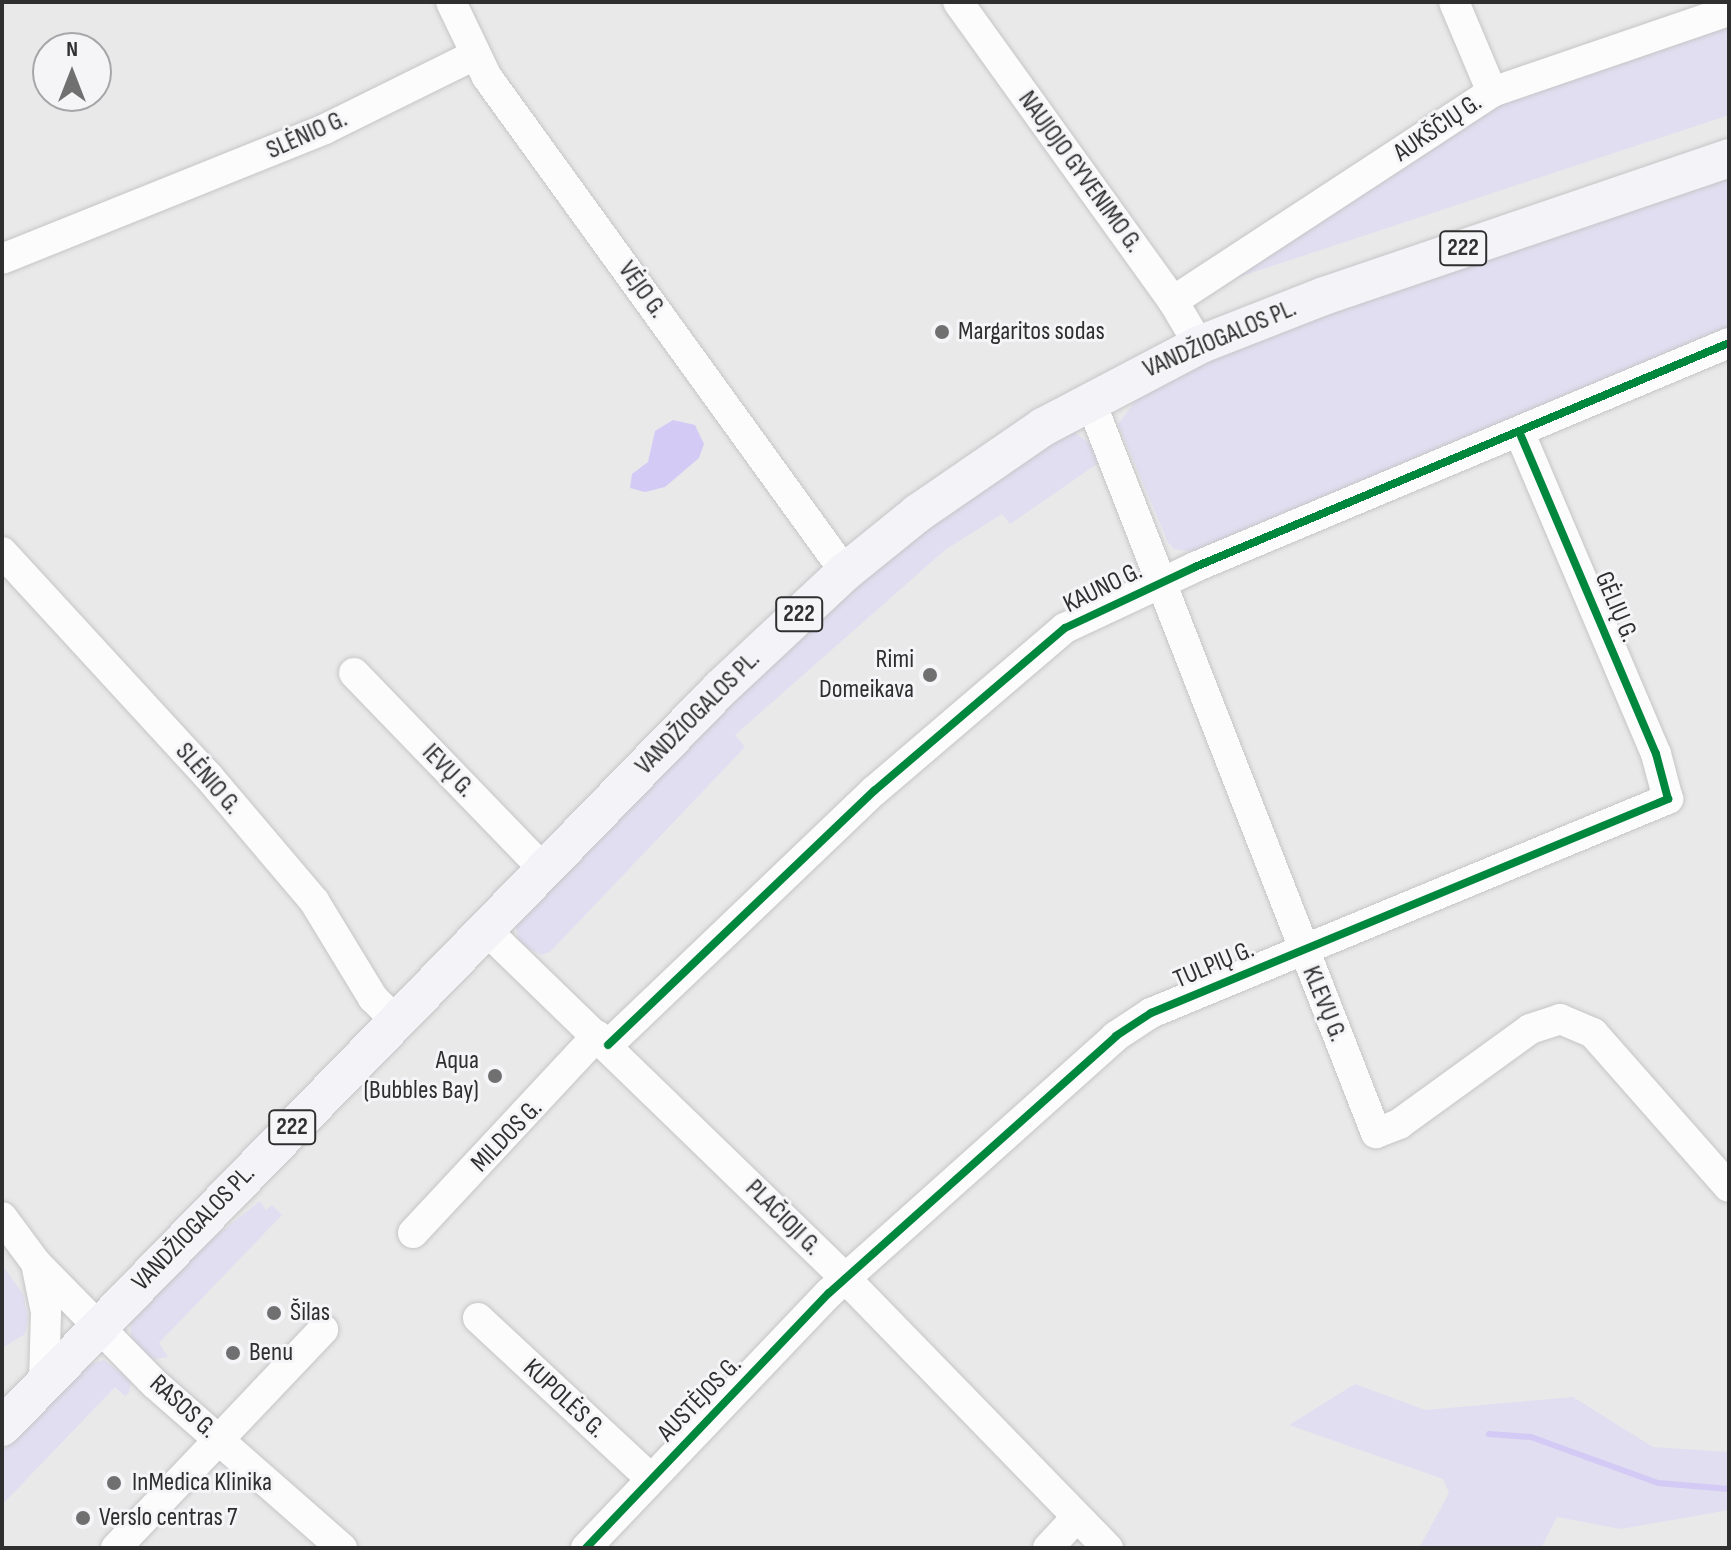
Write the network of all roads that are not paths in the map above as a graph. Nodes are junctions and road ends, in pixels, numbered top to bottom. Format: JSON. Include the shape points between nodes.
{"nodes":[{"id":1,"x":451,"y":2,"type":"edge"},
{"id":2,"x":958,"y":2,"type":"edge"},
{"id":3,"x":1454,"y":2,"type":"edge"},
{"id":4,"x":1729,"y":11,"type":"edge"},
{"id":5,"x":475,"y":55,"type":"junction"},
{"id":6,"x":1492,"y":92,"type":"junction"},
{"id":7,"x":1729,"y":158,"type":"edge"},
{"id":8,"x":2,"y":259,"type":"edge"},
{"id":9,"x":1173,"y":301,"type":"junction"},
{"id":10,"x":1729,"y":343,"type":"edge"},
{"id":11,"x":1199,"y":345,"type":"junction"},
{"id":12,"x":1090,"y":400,"type":"junction"},
{"id":13,"x":1519,"y":432,"type":"junction"},
{"id":14,"x":2,"y":552,"type":"edge"},
{"id":15,"x":845,"y":572,"type":"junction"},
{"id":16,"x":1163,"y":582,"type":"junction"},
{"id":17,"x":354,"y":673,"type":"dead end"},
{"id":18,"x":1668,"y":799,"type":"joint"},
{"id":19,"x":543,"y":869,"type":"junction"},
{"id":20,"x":485,"y":929,"type":"junction"},
{"id":21,"x":1302,"y":949,"type":"junction"},
{"id":22,"x":395,"y":1020,"type":"junction"},
{"id":23,"x":602,"y":1040,"type":"junction"},
{"id":24,"x":1729,"y":1187,"type":"edge"},
{"id":25,"x":2,"y":1217,"type":"edge"},
{"id":26,"x":413,"y":1233,"type":"dead end"},
{"id":27,"x":36,"y":1263,"type":"junction"},
{"id":28,"x":846,"y":1279,"type":"junction"},
{"id":29,"x":478,"y":1318,"type":"dead end"},
{"id":30,"x":99,"y":1326,"type":"junction"},
{"id":31,"x":323,"y":1330,"type":"dead end"},
{"id":32,"x":44,"y":1385,"type":"junction"},
{"id":33,"x":2,"y":1427,"type":"edge"},
{"id":34,"x":218,"y":1439,"type":"junction"},
{"id":35,"x":651,"y":1479,"type":"junction"},
{"id":36,"x":1077,"y":1517,"type":"junction"},
{"id":37,"x":116,"y":1548,"type":"edge"},
{"id":38,"x":342,"y":1548,"type":"edge"},
{"id":39,"x":586,"y":1548,"type":"edge"},
{"id":40,"x":1048,"y":1548,"type":"edge"},
{"id":41,"x":1108,"y":1548,"type":"edge"}],
"edges":[{"from":1,"to":5,"type":"street","name":"VĖJO G."},
{"from":2,"to":9,"type":"street","name":"NAUJOJO GYVENIMO G."},
{"from":3,"to":6,"type":"street"},
{"from":4,"to":6,"type":"street","name":"AUKŠČIŲ G."},
{"from":5,"to":8,"type":"street","name":"SLĖNIO G.","via":[[313,134]]},
{"from":5,"to":15,"type":"street","name":"VĖJO G."},
{"from":6,"to":9,"type":"street","name":"AUKŠČIŲ G."},
{"from":7,"to":11,"type":"main road","name":"VANDŽIOGALOS PL.","number":"222","via":[[1324,296]]},
{"from":9,"to":11,"type":"street","name":"NAUJOJO GYVENIMO G."},
{"from":10,"to":13,"type":"street","name":"KAUNO G."},
{"from":11,"to":12,"type":"main road","name":"VANDŽIOGALOS PL.","number":"222"},
{"from":12,"to":15,"type":"main road","name":"VANDŽIOGALOS PL.","number":"222","via":[[998,455]]},
{"from":12,"to":16,"type":"street","name":"KLEVŲ G."},
{"from":13,"to":16,"type":"street","name":"KAUNO G."},
{"from":13,"to":18,"type":"street","name":"GĖLIŲ G.","via":[[1656,754]]},
{"from":14,"to":22,"type":"street","name":"SLĖNIO G.","via":[[208,776],[319,908],[373,998]]},
{"from":15,"to":19,"type":"main road","name":"VANDŽIOGALOS PL.","number":"222","via":[[720,689]]},
{"from":16,"to":21,"type":"street","name":"KLEVŲ G."},
{"from":16,"to":23,"type":"street","name":"KAUNO G.","via":[[1065,628],[1017,664]]},
{"from":17,"to":19,"type":"street","name":"IEVŲ G."},
{"from":18,"to":21,"type":"street","name":"TULPIŲ G."},
{"from":19,"to":20,"type":"main road","name":"VANDŽIOGALOS PL.","number":"222"},
{"from":20,"to":22,"type":"main road","name":"VANDŽIOGALOS PL.","number":"222"},
{"from":20,"to":23,"type":"street","name":"PLAČIOJI G."},
{"from":21,"to":24,"type":"street","name":"KLEVŲ G.","via":[[1376,1133],[1399,1124],[1530,1029],[1560,1019],[1593,1033]]},
{"from":21,"to":28,"type":"street","name":"TULPIŲ G.","via":[[1151,1013],[1116,1036]]},
{"from":22,"to":30,"type":"main road","name":"VANDŽIOGALOS PL.","number":"222"},
{"from":23,"to":26,"type":"street","name":"MILDOS G."},
{"from":23,"to":28,"type":"street","name":"PLAČIOJI G."},
{"from":25,"to":27,"type":"street","name":"RASOS G."},
{"from":27,"to":30,"type":"street","name":"RASOS G."},
{"from":27,"to":32,"type":"street","via":[[46,1312]]},
{"from":28,"to":35,"type":"street","name":"AUSTĖJOS G."},
{"from":28,"to":36,"type":"street","name":"PLAČIOJI G."},
{"from":29,"to":35,"type":"street","name":"KUPOLĖS G."},
{"from":30,"to":32,"type":"main road","name":"VANDŽIOGALOS PL.","number":"222"},
{"from":30,"to":34,"type":"street","name":"RASOS G."},
{"from":31,"to":34,"type":"street"},
{"from":32,"to":33,"type":"main road","name":"VANDŽIOGALOS PL.","number":"222"},
{"from":34,"to":37,"type":"street"},
{"from":34,"to":38,"type":"street","name":"RASOS G."},
{"from":35,"to":39,"type":"street","name":"AUSTĖJOS G."},
{"from":36,"to":40,"type":"street"},
{"from":36,"to":41,"type":"street","name":"PLAČIOJI G."}]}
